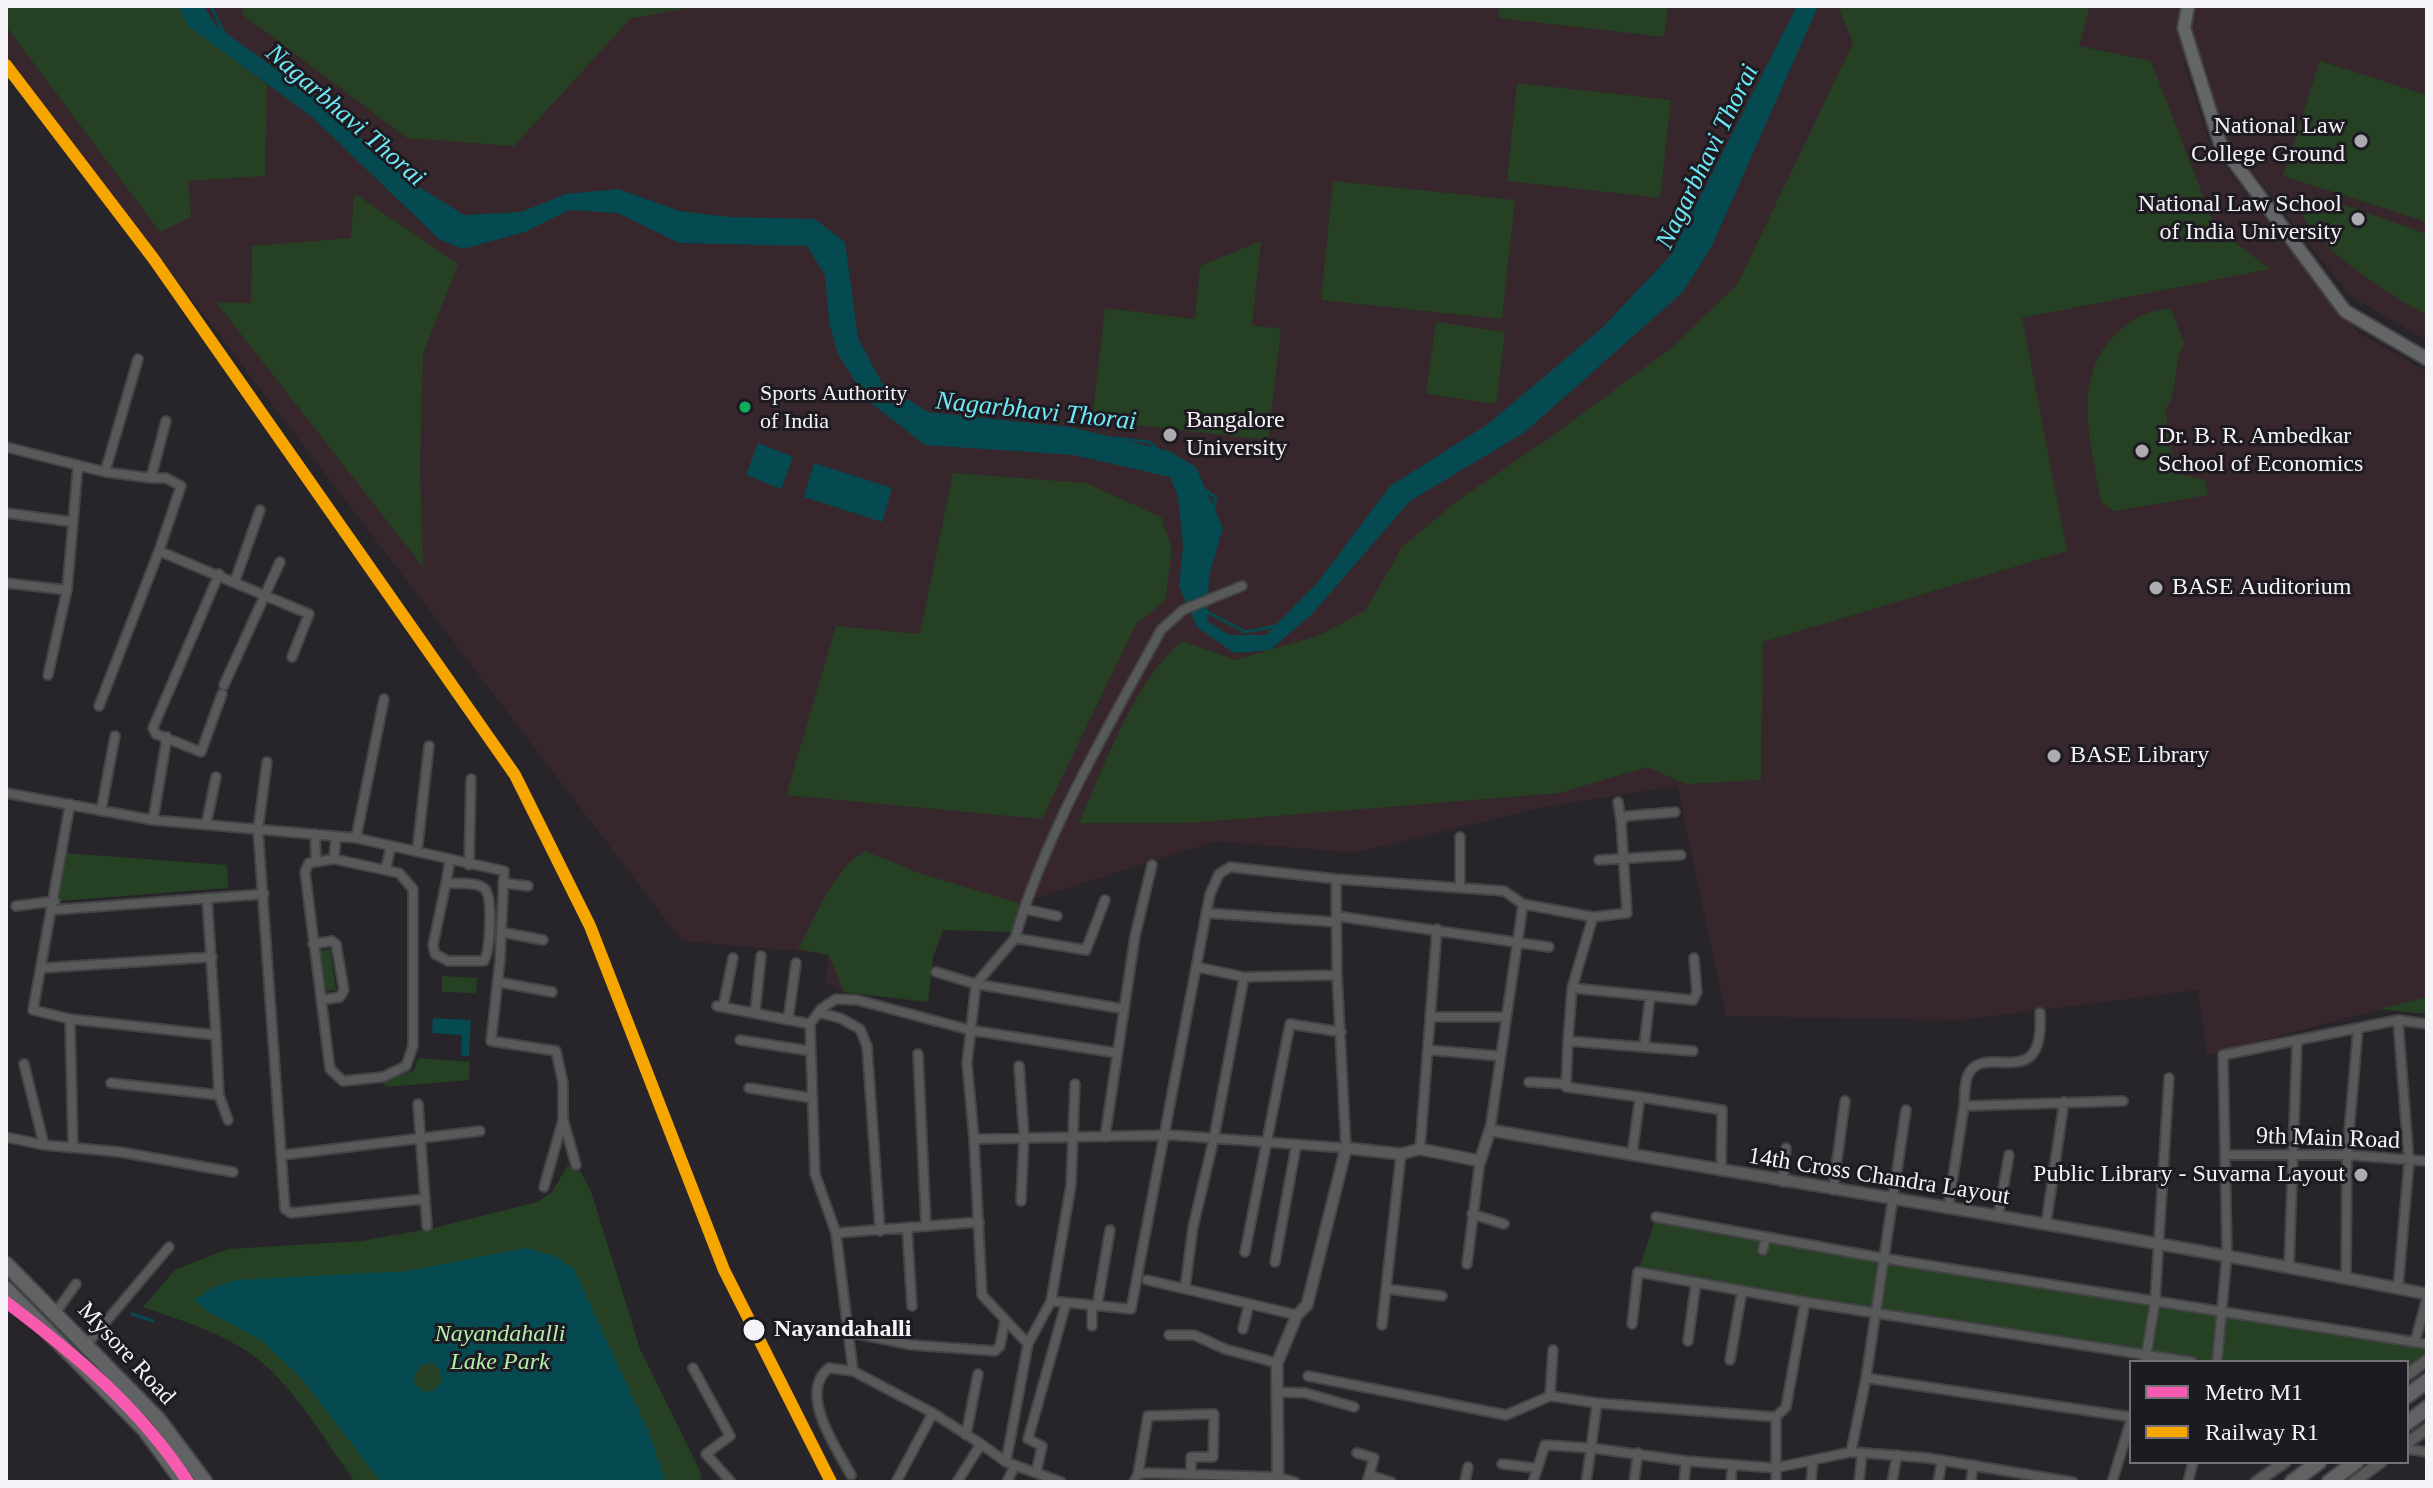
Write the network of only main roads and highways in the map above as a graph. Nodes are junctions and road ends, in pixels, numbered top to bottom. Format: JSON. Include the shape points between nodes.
{"nodes":[{"id":1,"x":2188,"y":6,"type":"edge"},
{"id":2,"x":2427,"y":359,"type":"edge"},
{"id":3,"x":6,"y":1264,"type":"edge"},
{"id":4,"x":6,"y":1289,"type":"edge"},
{"id":5,"x":2427,"y":1381,"type":"edge"},
{"id":6,"x":2409,"y":1394,"type":"edge"},
{"id":7,"x":2427,"y":1408,"type":"edge"},
{"id":8,"x":158,"y":1419,"type":"junction"},
{"id":9,"x":2409,"y":1422,"type":"edge"},
{"id":10,"x":145,"y":1430,"type":"junction"},
{"id":11,"x":2316,"y":1464,"type":"edge"},
{"id":12,"x":2353,"y":1464,"type":"edge"},
{"id":13,"x":183,"y":1482,"type":"edge"},
{"id":14,"x":205,"y":1482,"type":"edge"},
{"id":15,"x":2292,"y":1482,"type":"edge"},
{"id":16,"x":2329,"y":1482,"type":"edge"}],
"edges":[{"from":1,"to":2,"type":"main road","via":[[2184,28],[2220,143],[2345,311]]},
{"from":3,"to":8,"type":"highway","name":"Mysore Road"},
{"from":4,"to":10,"type":"highway","name":"Mysore Road"},
{"from":5,"to":6,"type":"highway"},
{"from":7,"to":9,"type":"highway"},
{"from":8,"to":10,"type":"highway"},
{"from":8,"to":14,"type":"highway","name":"Mysore Road"},
{"from":10,"to":13,"type":"highway","name":"Mysore Road"},
{"from":11,"to":15,"type":"highway"},
{"from":12,"to":16,"type":"highway"}]}
